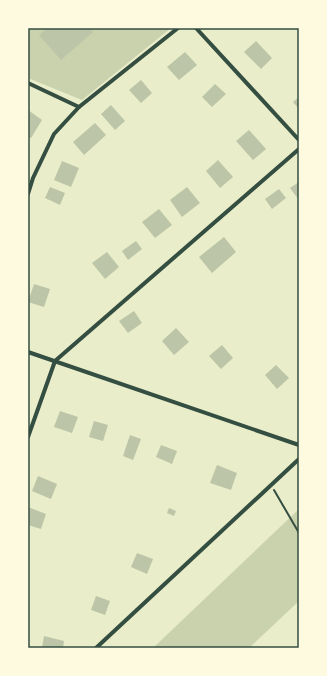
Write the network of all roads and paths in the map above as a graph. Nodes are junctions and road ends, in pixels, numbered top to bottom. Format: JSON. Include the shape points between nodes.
{"nodes":[{"id":1,"x":178,"y":28,"type":"edge"},
{"id":2,"x":196,"y":28,"type":"edge"},
{"id":3,"x":28,"y":83,"type":"edge"},
{"id":4,"x":79,"y":107,"type":"junction"},
{"id":5,"x":299,"y":140,"type":"edge"},
{"id":6,"x":299,"y":149,"type":"edge"},
{"id":7,"x":28,"y":194,"type":"edge"},
{"id":8,"x":28,"y":352,"type":"edge"},
{"id":9,"x":55,"y":361,"type":"junction"},
{"id":10,"x":28,"y":437,"type":"edge"},
{"id":11,"x":299,"y":445,"type":"edge"},
{"id":12,"x":299,"y":459,"type":"edge"},
{"id":13,"x":271,"y":486,"type":"junction"},
{"id":14,"x":299,"y":533,"type":"edge"},
{"id":15,"x":96,"y":648,"type":"edge"}],
"edges":[{"from":1,"to":4,"type":"street"},
{"from":2,"to":5,"type":"street"},
{"from":3,"to":4,"type":"street"},
{"from":4,"to":7,"type":"street","via":[[54,134]]},
{"from":6,"to":9,"type":"street"},
{"from":8,"to":9,"type":"street"},
{"from":9,"to":10,"type":"street"},
{"from":9,"to":11,"type":"street"},
{"from":12,"to":13,"type":"street"},
{"from":13,"to":14,"type":"path"},
{"from":13,"to":15,"type":"street"}]}
